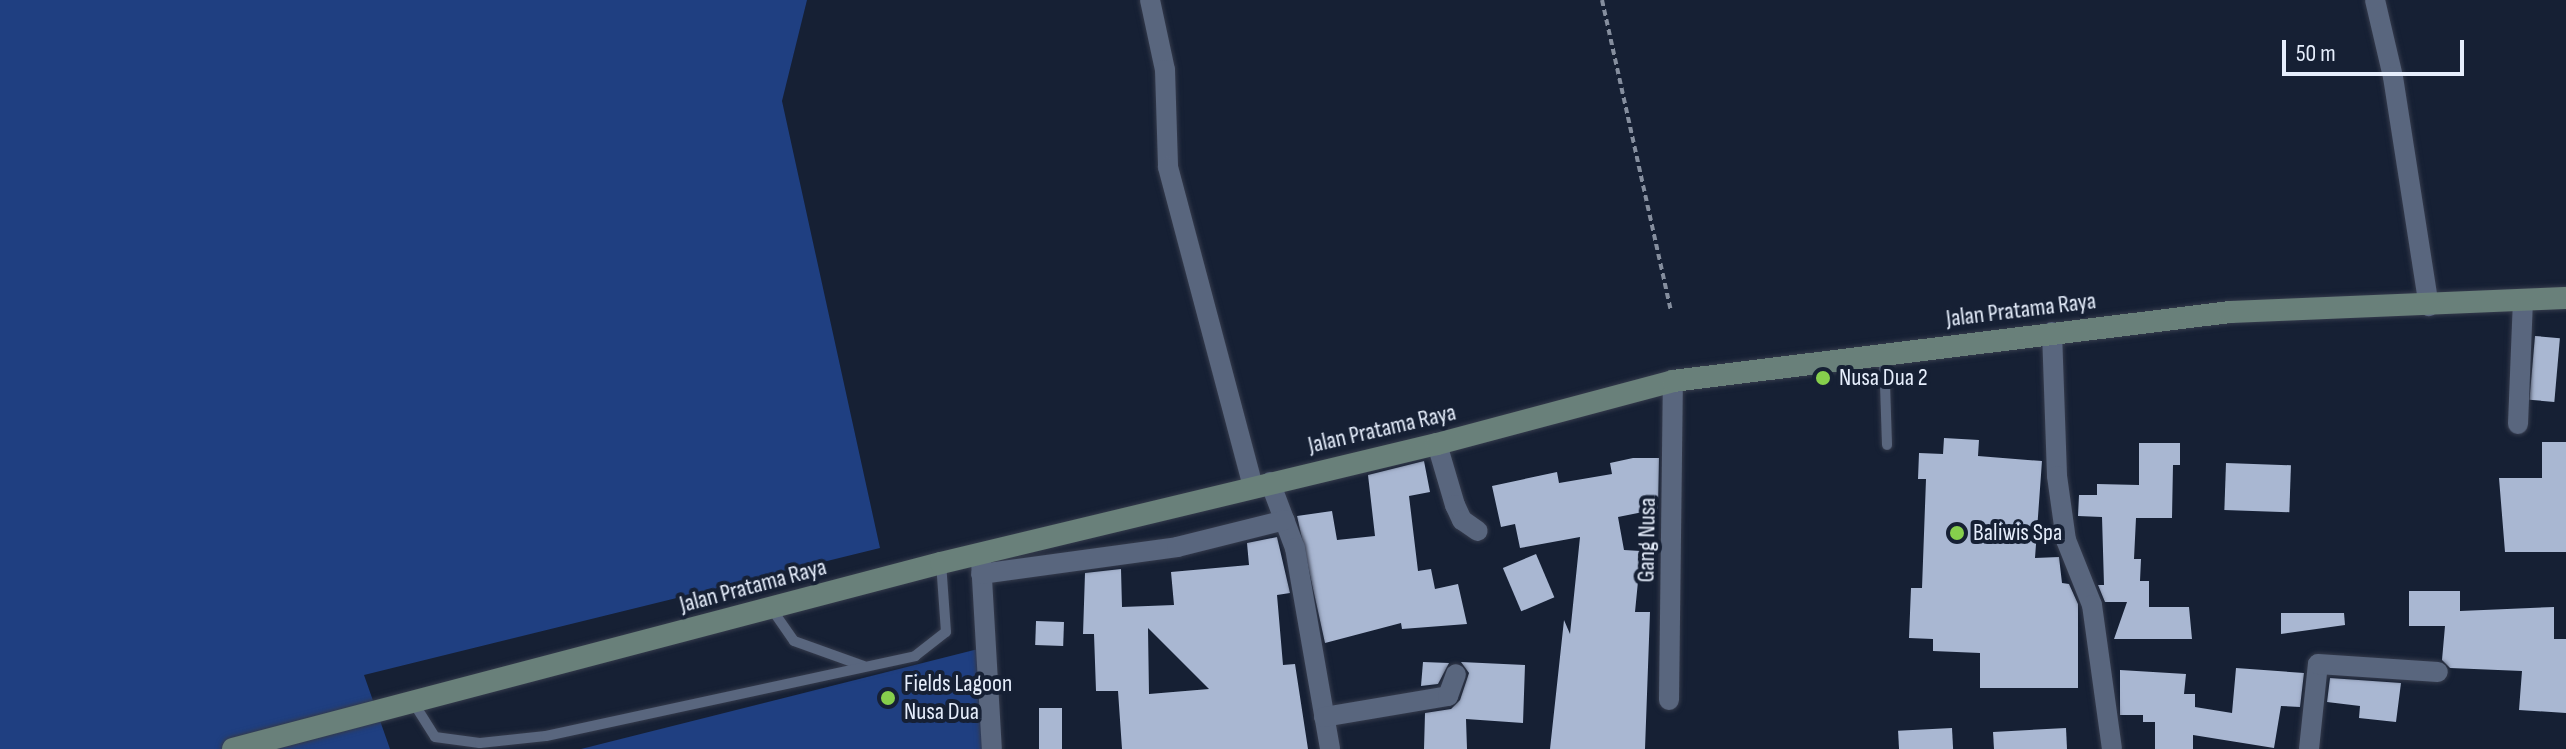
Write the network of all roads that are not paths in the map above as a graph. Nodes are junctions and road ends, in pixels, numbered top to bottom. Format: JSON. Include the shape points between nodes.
{"nodes":[{"id":1,"x":1150,"y":0,"type":"edge"},
{"id":2,"x":2375,"y":0,"type":"edge"},
{"id":3,"x":2566,"y":298,"type":"edge"},
{"id":4,"x":2523,"y":302,"type":"junction"},
{"id":5,"x":2429,"y":306,"type":"junction"},
{"id":6,"x":2052,"y":332,"type":"junction"},
{"id":7,"x":1884,"y":352,"type":"junction"},
{"id":8,"x":1673,"y":381,"type":"junction"},
{"id":9,"x":2518,"y":424,"type":"dead end"},
{"id":10,"x":1437,"y":444,"type":"junction"},
{"id":11,"x":1887,"y":445,"type":"dead end"},
{"id":12,"x":1262,"y":484,"type":"junction"},
{"id":13,"x":1285,"y":520,"type":"junction"},
{"id":14,"x":1478,"y":531,"type":"dead end"},
{"id":15,"x":941,"y":563,"type":"junction"},
{"id":16,"x":981,"y":563,"type":"junction"},
{"id":17,"x":771,"y":608,"type":"junction"},
{"id":18,"x":866,"y":666,"type":"junction"},
{"id":19,"x":2438,"y":672,"type":"dead end"},
{"id":20,"x":1456,"y":674,"type":"dead end"},
{"id":21,"x":1669,"y":700,"type":"dead end"},
{"id":22,"x":413,"y":702,"type":"junction"},
{"id":23,"x":1324,"y":717,"type":"junction"},
{"id":24,"x":233,"y":749,"type":"edge"},
{"id":25,"x":992,"y":749,"type":"edge"},
{"id":26,"x":1330,"y":749,"type":"edge"},
{"id":27,"x":2112,"y":749,"type":"edge"},
{"id":28,"x":2309,"y":749,"type":"edge"}],
"edges":[{"from":1,"to":12,"type":"street","via":[[1165,70],[1168,167]]},
{"from":2,"to":5,"type":"street","via":[[2393,77]]},
{"from":3,"to":4,"type":"main road","name":"Jalan Pratama Raya"},
{"from":4,"to":5,"type":"main road","name":"Jalan Pratama Raya"},
{"from":4,"to":9,"type":"street"},
{"from":5,"to":6,"type":"main road","name":"Jalan Pratama Raya","via":[[2230,312]]},
{"from":6,"to":7,"type":"main road","name":"Jalan Pratama Raya"},
{"from":6,"to":27,"type":"street","via":[[2057,476],[2066,540],[2092,605]]},
{"from":7,"to":8,"type":"main road","name":"Jalan Pratama Raya"},
{"from":7,"to":11,"type":"lane"},
{"from":8,"to":10,"type":"main road","name":"Jalan Pratama Raya"},
{"from":8,"to":21,"type":"street","name":"Gang Nusa"},
{"from":10,"to":12,"type":"main road","name":"Jalan Pratama Raya"},
{"from":10,"to":14,"type":"street","via":[[1462,520]]},
{"from":12,"to":13,"type":"street"},
{"from":12,"to":16,"type":"main road","name":"Jalan Pratama Raya"},
{"from":13,"to":16,"type":"street","via":[[1177,547]]},
{"from":13,"to":23,"type":"street","via":[[1295,548]]},
{"from":15,"to":16,"type":"main road","name":"Jalan Pratama Raya"},
{"from":15,"to":17,"type":"main road","name":"Jalan Pratama Raya"},
{"from":15,"to":18,"type":"lane","via":[[946,632],[915,656]]},
{"from":16,"to":25,"type":"street"},
{"from":17,"to":18,"type":"lane","via":[[794,641]]},
{"from":17,"to":22,"type":"main road","name":"Jalan Pratama Raya"},
{"from":18,"to":22,"type":"lane","via":[[546,736],[480,743],[435,737]]},
{"from":19,"to":28,"type":"street","via":[[2318,664]]},
{"from":20,"to":23,"type":"street","via":[[1448,696]]},
{"from":22,"to":24,"type":"main road","name":"Jalan Pratama Raya"},
{"from":23,"to":26,"type":"street"}]}
